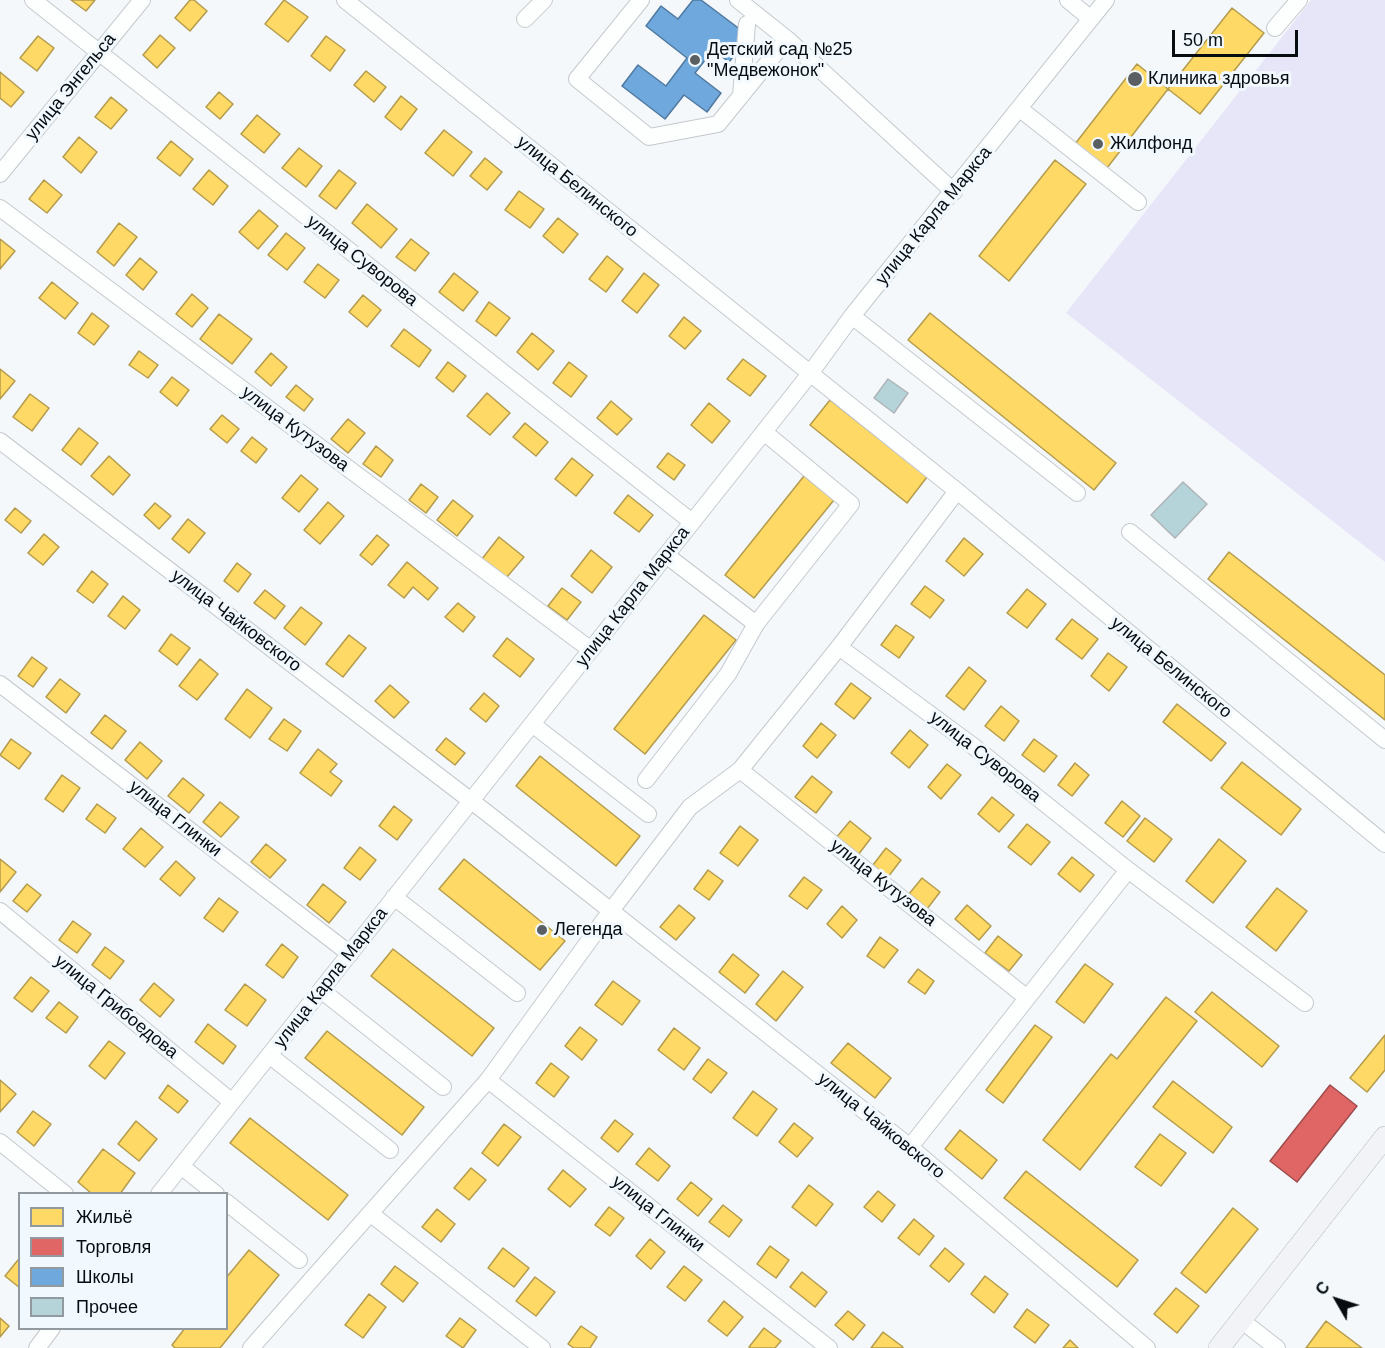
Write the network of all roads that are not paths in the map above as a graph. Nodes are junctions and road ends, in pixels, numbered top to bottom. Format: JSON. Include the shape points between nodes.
{"nodes":[{"id":1,"x":33,"y":0,"type":"edge"},
{"id":2,"x":142,"y":0,"type":"edge"},
{"id":3,"x":345,"y":0,"type":"edge"},
{"id":4,"x":544,"y":0,"type":"edge"},
{"id":5,"x":641,"y":0,"type":"edge"},
{"id":6,"x":738,"y":0,"type":"edge"},
{"id":7,"x":1068,"y":0,"type":"edge"},
{"id":8,"x":1106,"y":0,"type":"edge"},
{"id":9,"x":1299,"y":0,"type":"edge"},
{"id":10,"x":525,"y":19,"type":"dead end"},
{"id":11,"x":1091,"y":19,"type":"junction"},
{"id":12,"x":747,"y":24,"type":"dead end"},
{"id":13,"x":1275,"y":28,"type":"dead end"},
{"id":14,"x":787,"y":39,"type":"junction"},
{"id":15,"x":98,"y":53,"type":"junction"},
{"id":16,"x":741,"y":96,"type":"junction"},
{"id":17,"x":1020,"y":109,"type":"junction"},
{"id":18,"x":0,"y":174,"type":"edge"},
{"id":19,"x":954,"y":192,"type":"junction"},
{"id":20,"x":1138,"y":202,"type":"dead end"},
{"id":21,"x":0,"y":208,"type":"edge"},
{"id":22,"x":852,"y":316,"type":"junction"},
{"id":23,"x":809,"y":375,"type":"junction"},
{"id":24,"x":764,"y":432,"type":"junction"},
{"id":25,"x":0,"y":441,"type":"edge"},
{"id":26,"x":957,"y":491,"type":"junction"},
{"id":27,"x":1077,"y":493,"type":"dead end"},
{"id":28,"x":692,"y":522,"type":"junction"},
{"id":29,"x":1130,"y":532,"type":"dead end"},
{"id":30,"x":666,"y":555,"type":"junction"},
{"id":31,"x":756,"y":624,"type":"junction"},
{"id":32,"x":839,"y":647,"type":"junction"},
{"id":33,"x":591,"y":650,"type":"junction"},
{"id":34,"x":0,"y":684,"type":"edge"},
{"id":35,"x":532,"y":724,"type":"junction"},
{"id":36,"x":1385,"y":740,"type":"edge"},
{"id":37,"x":740,"y":770,"type":"junction"},
{"id":38,"x":646,"y":780,"type":"dead end"},
{"id":39,"x":471,"y":801,"type":"junction"},
{"id":40,"x":648,"y":814,"type":"dead end"},
{"id":41,"x":1385,"y":844,"type":"edge"},
{"id":42,"x":1128,"y":870,"type":"junction"},
{"id":43,"x":394,"y":897,"type":"junction"},
{"id":44,"x":0,"y":912,"type":"edge"},
{"id":45,"x":610,"y":912,"type":"junction"},
{"id":46,"x":350,"y":954,"type":"junction"},
{"id":47,"x":321,"y":990,"type":"junction"},
{"id":48,"x":517,"y":993,"type":"dead end"},
{"id":49,"x":1026,"y":997,"type":"junction"},
{"id":50,"x":1305,"y":1003,"type":"dead end"},
{"id":51,"x":269,"y":1055,"type":"junction"},
{"id":52,"x":488,"y":1080,"type":"junction"},
{"id":53,"x":443,"y":1087,"type":"dead end"},
{"id":54,"x":232,"y":1102,"type":"junction"},
{"id":55,"x":1385,"y":1137,"type":"edge"},
{"id":56,"x":0,"y":1142,"type":"edge"},
{"id":57,"x":910,"y":1147,"type":"junction"},
{"id":58,"x":390,"y":1150,"type":"dead end"},
{"id":59,"x":181,"y":1166,"type":"junction"},
{"id":60,"x":62,"y":1192,"type":"edge"},
{"id":61,"x":161,"y":1192,"type":"edge"},
{"id":62,"x":214,"y":1192,"type":"edge"},
{"id":63,"x":228,"y":1204,"type":"edge"},
{"id":64,"x":371,"y":1214,"type":"junction"},
{"id":65,"x":299,"y":1260,"type":"dead end"},
{"id":66,"x":1241,"y":1320,"type":"junction"},
{"id":67,"x":51,"y":1330,"type":"edge"},
{"id":68,"x":37,"y":1348,"type":"edge"},
{"id":69,"x":251,"y":1348,"type":"edge"},
{"id":70,"x":542,"y":1348,"type":"edge"},
{"id":71,"x":829,"y":1348,"type":"edge"},
{"id":72,"x":1147,"y":1348,"type":"edge"},
{"id":73,"x":1219,"y":1348,"type":"edge"},
{"id":74,"x":1277,"y":1348,"type":"edge"}],
"edges":[{"from":1,"to":15,"type":"street","name":"улица Суворова"},
{"from":2,"to":15,"type":"street","name":"улица Энгельса"},
{"from":3,"to":23,"type":"street","name":"улица Белинского"},
{"from":4,"to":10,"type":"street"},
{"from":5,"to":16,"type":"street","via":[[577,79],[649,137],[718,124]]},
{"from":6,"to":14,"type":"street"},
{"from":7,"to":11,"type":"street"},
{"from":8,"to":11,"type":"street","name":"улица Карла Маркса"},
{"from":9,"to":13,"type":"street"},
{"from":11,"to":17,"type":"street","name":"улица Карла Маркса"},
{"from":12,"to":16,"type":"street"},
{"from":14,"to":16,"type":"street"},
{"from":14,"to":19,"type":"street"},
{"from":15,"to":18,"type":"street","name":"улица Энгельса"},
{"from":15,"to":28,"type":"street","name":"улица Суворова"},
{"from":17,"to":19,"type":"street","name":"улица Карла Маркса"},
{"from":17,"to":20,"type":"street"},
{"from":19,"to":22,"type":"street","name":"улица Карла Маркса"},
{"from":21,"to":33,"type":"street","name":"улица Кутузова"},
{"from":22,"to":23,"type":"street","name":"улица Карла Маркса"},
{"from":22,"to":27,"type":"street"},
{"from":23,"to":24,"type":"street","name":"улица Карла Маркса"},
{"from":23,"to":26,"type":"street","name":"улица Белинского"},
{"from":24,"to":28,"type":"street","name":"улица Карла Маркса"},
{"from":24,"to":31,"type":"street","via":[[851,504]]},
{"from":25,"to":39,"type":"street","name":"улица Чайковского"},
{"from":26,"to":32,"type":"street"},
{"from":26,"to":41,"type":"street","name":"улица Белинского"},
{"from":28,"to":30,"type":"street","name":"улица Карла Маркса"},
{"from":29,"to":36,"type":"street"},
{"from":30,"to":31,"type":"street"},
{"from":30,"to":33,"type":"street","name":"улица Карла Маркса"},
{"from":31,"to":38,"type":"street","via":[[728,674]]},
{"from":32,"to":37,"type":"street"},
{"from":32,"to":42,"type":"street","name":"улица Суворова","via":[[973,746]]},
{"from":33,"to":35,"type":"street","name":"улица Карла Маркса"},
{"from":34,"to":46,"type":"street","name":"улица Глинки"},
{"from":35,"to":39,"type":"street","name":"улица Карла Маркса"},
{"from":35,"to":40,"type":"street"},
{"from":37,"to":45,"type":"street","via":[[690,807]]},
{"from":37,"to":49,"type":"street","name":"улица Кутузова"},
{"from":39,"to":43,"type":"street","name":"улица Карла Маркса"},
{"from":39,"to":45,"type":"street","name":"улица Чайковского"},
{"from":42,"to":49,"type":"street"},
{"from":42,"to":50,"type":"street","name":"улица Суворова"},
{"from":43,"to":46,"type":"street","name":"улица Карла Маркса"},
{"from":43,"to":48,"type":"street"},
{"from":44,"to":54,"type":"street","name":"улица Грибоедова"},
{"from":45,"to":52,"type":"street"},
{"from":45,"to":57,"type":"street","name":"улица Чайковского"},
{"from":46,"to":47,"type":"street","name":"улица Карла Маркса"},
{"from":47,"to":51,"type":"street","name":"улица Карла Маркса"},
{"from":47,"to":53,"type":"street"},
{"from":49,"to":57,"type":"street"},
{"from":51,"to":54,"type":"street","name":"улица Карла Маркса"},
{"from":51,"to":58,"type":"street"},
{"from":52,"to":64,"type":"street"},
{"from":52,"to":71,"type":"street","name":"улица Глинки"},
{"from":54,"to":59,"type":"street","name":"улица Карла Маркса"},
{"from":55,"to":66,"type":"main road"},
{"from":56,"to":60,"type":"street"},
{"from":57,"to":72,"type":"street","name":"улица Чайковского"},
{"from":59,"to":61,"type":"street","name":"улица Карла Маркса"},
{"from":59,"to":62,"type":"street"},
{"from":63,"to":65,"type":"street"},
{"from":64,"to":69,"type":"street"},
{"from":64,"to":70,"type":"street"},
{"from":66,"to":73,"type":"main road"},
{"from":66,"to":74,"type":"street"},
{"from":67,"to":68,"type":"street"}]}
